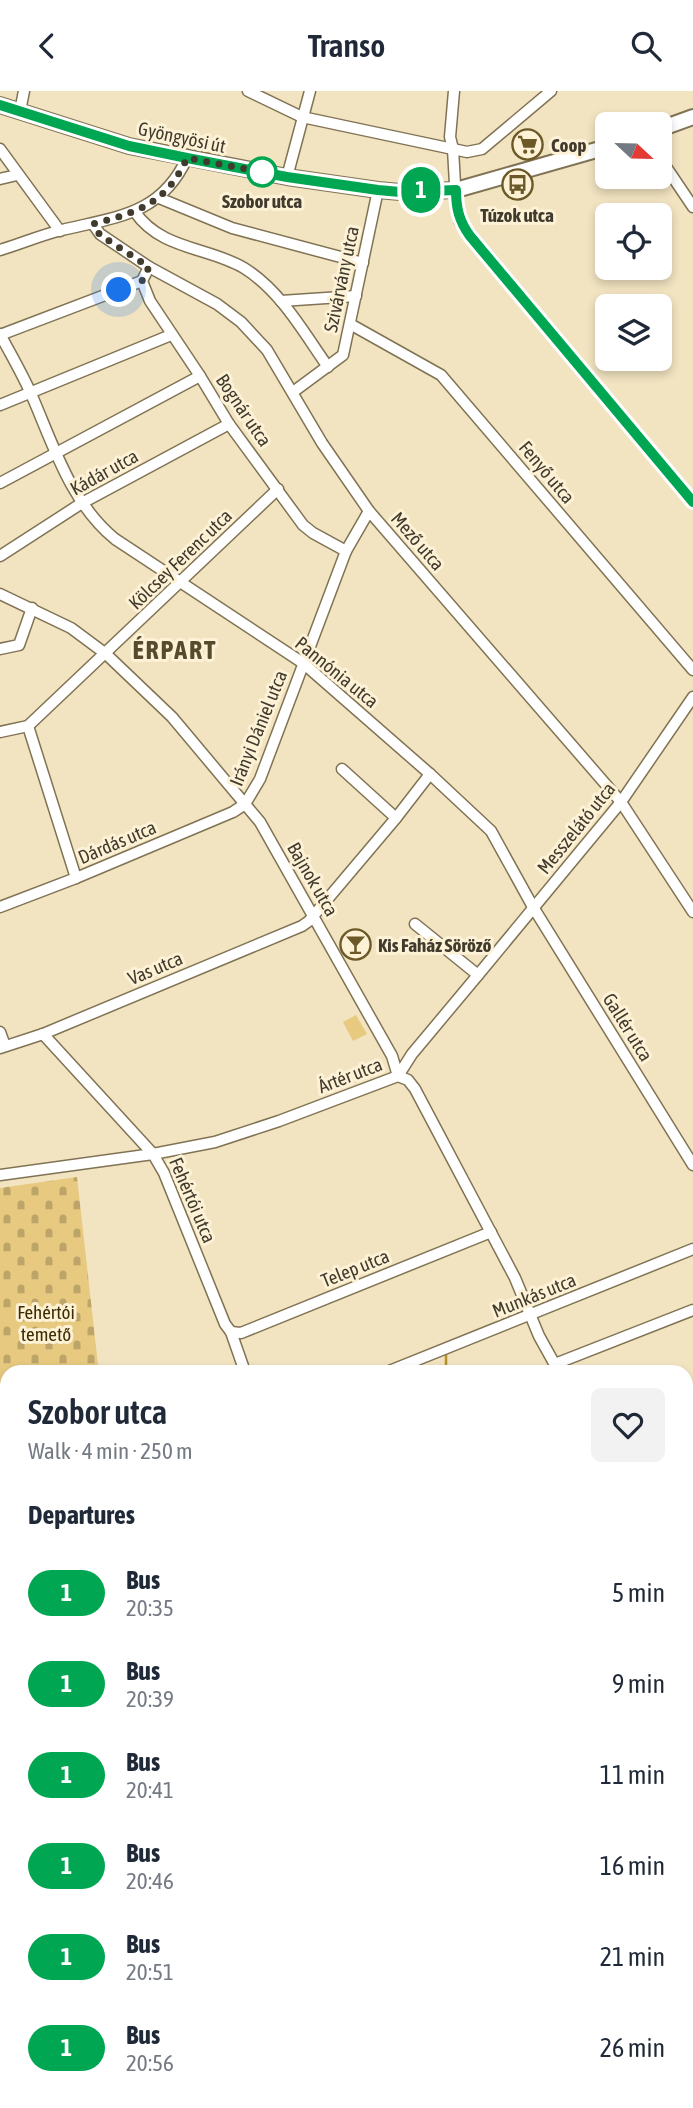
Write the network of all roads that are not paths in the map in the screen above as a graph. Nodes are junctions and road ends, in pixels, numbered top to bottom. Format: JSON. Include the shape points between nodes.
{"nodes":[{"id":1,"x":24,"y":91,"type":"edge"},
{"id":2,"x":248,"y":91,"type":"edge"},
{"id":3,"x":310,"y":91,"type":"edge"},
{"id":4,"x":454,"y":91,"type":"edge"},
{"id":5,"x":551,"y":91,"type":"edge"},
{"id":6,"x":0,"y":105,"type":"edge"},
{"id":7,"x":20,"y":111,"type":"junction"},
{"id":8,"x":302,"y":117,"type":"junction"},
{"id":9,"x":693,"y":117,"type":"edge"},
{"id":10,"x":672,"y":125,"type":"edge"},
{"id":11,"x":0,"y":149,"type":"edge"},
{"id":12,"x":453,"y":149,"type":"junction"},
{"id":13,"x":595,"y":150,"type":"edge"},
{"id":14,"x":187,"y":158,"type":"junction"},
{"id":15,"x":17,"y":175,"type":"junction"},
{"id":16,"x":672,"y":175,"type":"edge"},
{"id":17,"x":287,"y":177,"type":"junction"},
{"id":18,"x":0,"y":179,"type":"edge"},
{"id":19,"x":378,"y":190,"type":"junction"},
{"id":20,"x":456,"y":190,"type":"junction"},
{"id":21,"x":159,"y":198,"type":"junction"},
{"id":22,"x":693,"y":207,"type":"edge"},
{"id":23,"x":135,"y":212,"type":"junction"},
{"id":24,"x":93,"y":224,"type":"junction"},
{"id":25,"x":60,"y":231,"type":"junction"},
{"id":26,"x":0,"y":250,"type":"edge"},
{"id":27,"x":363,"y":263,"type":"junction"},
{"id":28,"x":149,"y":267,"type":"junction"},
{"id":29,"x":142,"y":281,"type":"junction"},
{"id":30,"x":356,"y":296,"type":"junction"},
{"id":31,"x":281,"y":301,"type":"junction"},
{"id":32,"x":351,"y":324,"type":"junction"},
{"id":33,"x":0,"y":335,"type":"edge"},
{"id":34,"x":172,"y":335,"type":"junction"},
{"id":35,"x":328,"y":367,"type":"junction"},
{"id":36,"x":200,"y":376,"type":"junction"},
{"id":37,"x":293,"y":392,"type":"junction"},
{"id":38,"x":31,"y":393,"type":"junction"},
{"id":39,"x":0,"y":405,"type":"edge"},
{"id":40,"x":229,"y":424,"type":"junction"},
{"id":41,"x":56,"y":455,"type":"junction"},
{"id":42,"x":0,"y":483,"type":"edge"},
{"id":43,"x":278,"y":489,"type":"junction"},
{"id":44,"x":693,"y":502,"type":"edge"},
{"id":45,"x":82,"y":503,"type":"junction"},
{"id":46,"x":369,"y":511,"type":"junction"},
{"id":47,"x":346,"y":551,"type":"junction"},
{"id":48,"x":0,"y":556,"type":"edge"},
{"id":49,"x":181,"y":583,"type":"junction"},
{"id":50,"x":0,"y":594,"type":"edge"},
{"id":51,"x":32,"y":608,"type":"junction"},
{"id":52,"x":0,"y":649,"type":"edge"},
{"id":53,"x":106,"y":654,"type":"junction"},
{"id":54,"x":303,"y":663,"type":"junction"},
{"id":55,"x":693,"y":670,"type":"edge"},
{"id":56,"x":693,"y":697,"type":"edge"},
{"id":57,"x":28,"y":726,"type":"junction"},
{"id":58,"x":0,"y":733,"type":"edge"},
{"id":59,"x":342,"y":769,"type":"dead end"},
{"id":60,"x":430,"y":774,"type":"junction"},
{"id":61,"x":621,"y":802,"type":"junction"},
{"id":62,"x":245,"y":804,"type":"junction"},
{"id":63,"x":396,"y":818,"type":"junction"},
{"id":64,"x":76,"y":878,"type":"junction"},
{"id":65,"x":0,"y":907,"type":"edge"},
{"id":66,"x":533,"y":907,"type":"junction"},
{"id":67,"x":693,"y":912,"type":"edge"},
{"id":68,"x":314,"y":915,"type":"junction"},
{"id":69,"x":415,"y":924,"type":"dead end"},
{"id":70,"x":478,"y":975,"type":"junction"},
{"id":71,"x":0,"y":1032,"type":"edge"},
{"id":72,"x":43,"y":1034,"type":"junction"},
{"id":73,"x":2,"y":1047,"type":"edge"},
{"id":74,"x":398,"y":1076,"type":"junction"},
{"id":75,"x":153,"y":1154,"type":"junction"},
{"id":76,"x":693,"y":1165,"type":"edge"},
{"id":77,"x":0,"y":1175,"type":"edge"},
{"id":78,"x":491,"y":1232,"type":"junction"},
{"id":79,"x":693,"y":1249,"type":"edge"},
{"id":80,"x":693,"y":1310,"type":"edge"},
{"id":81,"x":530,"y":1315,"type":"junction"},
{"id":82,"x":231,"y":1332,"type":"junction"},
{"id":83,"x":243,"y":1365,"type":"edge"},
{"id":84,"x":405,"y":1365,"type":"edge"},
{"id":85,"x":555,"y":1365,"type":"edge"},
{"id":86,"x":564,"y":1365,"type":"edge"}],
"edges":[{"from":1,"to":7,"type":"street"},
{"from":2,"to":8,"type":"street"},
{"from":3,"to":8,"type":"street"},
{"from":4,"to":12,"type":"street"},
{"from":5,"to":12,"type":"street","via":[[482,149]]},
{"from":6,"to":7,"type":"street","name":"Gyöngyösi út"},
{"from":7,"to":14,"type":"street","name":"Gyöngyösi út","via":[[129,146]]},
{"from":8,"to":12,"type":"street"},
{"from":8,"to":17,"type":"street"},
{"from":9,"to":10,"type":"street"},
{"from":11,"to":15,"type":"street"},
{"from":12,"to":20,"type":"street"},
{"from":13,"to":20,"type":"street","name":"Gyöngyösi út"},
{"from":14,"to":17,"type":"street","name":"Gyöngyösi út"},
{"from":14,"to":21,"type":"street"},
{"from":15,"to":18,"type":"street"},
{"from":15,"to":25,"type":"street"},
{"from":16,"to":22,"type":"street"},
{"from":17,"to":19,"type":"street","name":"Gyöngyösi út"},
{"from":19,"to":20,"type":"street","name":"Gyöngyösi út"},
{"from":19,"to":27,"type":"street","name":"Szivárvány utca"},
{"from":20,"to":44,"type":"street","via":[[460,222],[470,236]]},
{"from":21,"to":23,"type":"street"},
{"from":21,"to":27,"type":"street","via":[[232,228]]},
{"from":23,"to":24,"type":"street"},
{"from":23,"to":31,"type":"street","via":[[150,229],[168,239],[244,268]]},
{"from":24,"to":25,"type":"street"},
{"from":24,"to":28,"type":"street","name":"Mező utca","via":[[100,235]]},
{"from":25,"to":26,"type":"street"},
{"from":27,"to":30,"type":"street","name":"Szivárvány utca"},
{"from":28,"to":29,"type":"street"},
{"from":28,"to":37,"type":"street","name":"Mező utca","via":[[241,322],[267,349]]},
{"from":29,"to":33,"type":"street"},
{"from":29,"to":34,"type":"street","name":"Bognár utca"},
{"from":30,"to":31,"type":"street"},
{"from":30,"to":32,"type":"street","name":"Szivárvány utca"},
{"from":31,"to":35,"type":"street"},
{"from":32,"to":35,"type":"street","name":"Szivárvány utca","via":[[343,355]]},
{"from":32,"to":55,"type":"street","name":"Fenyő utca","via":[[441,375]]},
{"from":33,"to":38,"type":"street","name":"Pannónia utca"},
{"from":34,"to":36,"type":"street","name":"Bognár utca"},
{"from":34,"to":38,"type":"street"},
{"from":35,"to":37,"type":"street","name":"Szivárvány utca"},
{"from":36,"to":40,"type":"street","name":"Bognár utca"},
{"from":36,"to":41,"type":"street"},
{"from":37,"to":46,"type":"street","name":"Mező utca","via":[[321,443]]},
{"from":38,"to":39,"type":"street"},
{"from":38,"to":41,"type":"street","name":"Pannónia utca"},
{"from":40,"to":43,"type":"street","name":"Bognár utca"},
{"from":40,"to":45,"type":"street","name":"Kádár utca"},
{"from":41,"to":42,"type":"street"},
{"from":41,"to":45,"type":"street","name":"Pannónia utca"},
{"from":43,"to":47,"type":"street","name":"Bognár utca","via":[[303,525]]},
{"from":43,"to":49,"type":"street","name":"Kölcsey Ferenc utca"},
{"from":45,"to":48,"type":"street","name":"Kádár utca"},
{"from":45,"to":49,"type":"street","name":"Pannónia utca","via":[[115,539]]},
{"from":46,"to":47,"type":"street","name":"Irányi Dániel utca"},
{"from":46,"to":61,"type":"street","name":"Mező utca"},
{"from":47,"to":54,"type":"street","name":"Irányi Dániel utca"},
{"from":49,"to":53,"type":"street","name":"Kölcsey Ferenc utca"},
{"from":49,"to":54,"type":"street","name":"Pannónia utca"},
{"from":50,"to":51,"type":"street","name":"Bajnok utca"},
{"from":51,"to":52,"type":"street","via":[[19,645]]},
{"from":51,"to":53,"type":"street","name":"Bajnok utca","via":[[71,628]]},
{"from":53,"to":57,"type":"street","name":"Kölcsey Ferenc utca"},
{"from":53,"to":62,"type":"street","name":"Bajnok utca","via":[[172,716]]},
{"from":54,"to":60,"type":"street","name":"Pannónia utca"},
{"from":54,"to":62,"type":"street","name":"Irányi Dániel utca","via":[[260,779]]},
{"from":56,"to":61,"type":"street","name":"Messzelátó utca"},
{"from":57,"to":58,"type":"street"},
{"from":57,"to":64,"type":"street"},
{"from":59,"to":63,"type":"street"},
{"from":60,"to":63,"type":"street","name":"Vas utca"},
{"from":60,"to":66,"type":"street","name":"Pannónia utca","via":[[491,831]]},
{"from":61,"to":66,"type":"street","name":"Messzelátó utca"},
{"from":61,"to":67,"type":"street","name":"Mező utca"},
{"from":62,"to":64,"type":"street","name":"Dárdás utca"},
{"from":62,"to":68,"type":"street","name":"Bajnok utca"},
{"from":63,"to":68,"type":"street","name":"Vas utca"},
{"from":64,"to":65,"type":"street","name":"Dárdás utca"},
{"from":66,"to":70,"type":"street","name":"Messzelátó utca"},
{"from":66,"to":76,"type":"street","name":"Gallér utca"},
{"from":68,"to":72,"type":"street","name":"Vas utca","via":[[302,926]]},
{"from":68,"to":74,"type":"street","name":"Bajnok utca","via":[[392,1056]]},
{"from":69,"to":70,"type":"street"},
{"from":70,"to":74,"type":"street","name":"Ártér utca"},
{"from":71,"to":73,"type":"street"},
{"from":72,"to":73,"type":"street","name":"Vas utca"},
{"from":72,"to":75,"type":"street","name":"Fehértói utca"},
{"from":74,"to":75,"type":"street","name":"Ártér utca","via":[[215,1142]]},
{"from":74,"to":78,"type":"street","name":"Bajnok utca","via":[[415,1089]]},
{"from":75,"to":77,"type":"street","name":"Ártér utca"},
{"from":75,"to":82,"type":"street","name":"Fehértói utca"},
{"from":78,"to":81,"type":"street","name":"Bajnok utca"},
{"from":78,"to":82,"type":"street","name":"Telep utca","via":[[241,1333]]},
{"from":79,"to":81,"type":"street","name":"Munkás utca"},
{"from":80,"to":86,"type":"street"},
{"from":81,"to":84,"type":"street","name":"Munkás utca"},
{"from":81,"to":85,"type":"street","name":"Bajnok utca"},
{"from":82,"to":83,"type":"street"}]}
